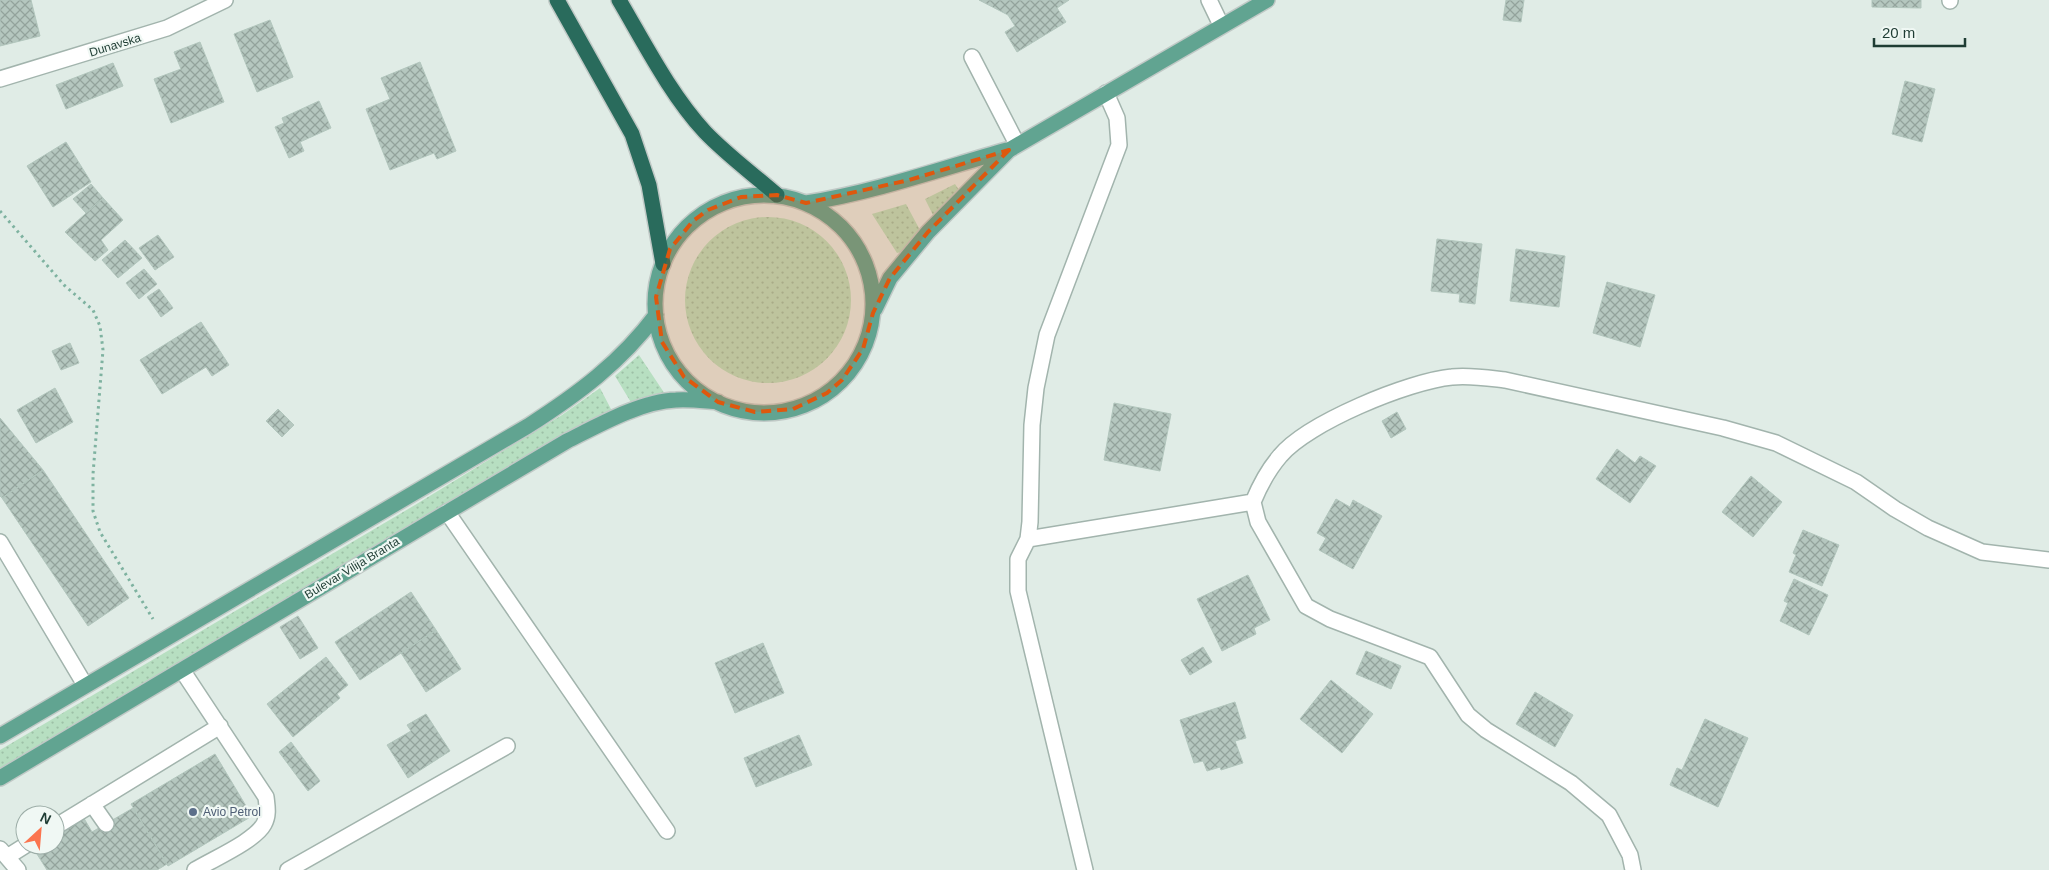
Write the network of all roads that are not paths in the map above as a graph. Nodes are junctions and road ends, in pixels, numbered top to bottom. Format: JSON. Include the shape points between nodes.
{"nodes":[{"id":1,"x":225,"y":0,"type":"edge"},
{"id":2,"x":557,"y":0,"type":"edge"},
{"id":3,"x":619,"y":0,"type":"edge"},
{"id":4,"x":1208,"y":0,"type":"edge"},
{"id":5,"x":1267,"y":0,"type":"edge"},
{"id":6,"x":1221,"y":25,"type":"junction"},
{"id":7,"x":972,"y":57,"type":"dead end"},
{"id":8,"x":0,"y":79,"type":"edge"},
{"id":9,"x":1106,"y":93,"type":"junction"},
{"id":10,"x":1013,"y":147,"type":"junction"},
{"id":11,"x":777,"y":196,"type":"junction"},
{"id":12,"x":806,"y":203,"type":"junction"},
{"id":13,"x":663,"y":264,"type":"junction"},
{"id":14,"x":873,"y":313,"type":"junction"},
{"id":15,"x":656,"y":314,"type":"junction"},
{"id":16,"x":718,"y":402,"type":"junction"},
{"id":17,"x":1253,"y":502,"type":"junction"},
{"id":18,"x":447,"y":512,"type":"junction"},
{"id":19,"x":1028,"y":539,"type":"junction"},
{"id":20,"x":0,"y":542,"type":"edge"},
{"id":21,"x":2049,"y":560,"type":"edge"},
{"id":22,"x":182,"y":670,"type":"junction"},
{"id":23,"x":86,"y":685,"type":"junction"},
{"id":24,"x":220,"y":726,"type":"junction"},
{"id":25,"x":0,"y":736,"type":"edge"},
{"id":26,"x":507,"y":746,"type":"dead end"},
{"id":27,"x":0,"y":778,"type":"edge"},
{"id":28,"x":92,"y":804,"type":"junction"},
{"id":29,"x":65,"y":821,"type":"edge"},
{"id":30,"x":106,"y":824,"type":"dead end"},
{"id":31,"x":667,"y":831,"type":"dead end"},
{"id":32,"x":4,"y":853,"type":"edge"},
{"id":33,"x":18,"y":870,"type":"edge"},
{"id":34,"x":195,"y":870,"type":"edge"},
{"id":35,"x":288,"y":870,"type":"edge"},
{"id":36,"x":1085,"y":870,"type":"edge"},
{"id":37,"x":1633,"y":870,"type":"edge"}],
"edges":[{"from":1,"to":8,"type":"street","name":"Dunavska","via":[[167,28]]},
{"from":2,"to":13,"type":"highway","via":[[632,134],[649,185]]},
{"from":3,"to":11,"type":"highway","via":[[675,92],[698,123]]},
{"from":4,"to":6,"type":"street"},
{"from":5,"to":6,"type":"main road"},
{"from":6,"to":9,"type":"main road"},
{"from":7,"to":10,"type":"street"},
{"from":9,"to":10,"type":"main road"},
{"from":9,"to":19,"type":"street","via":[[1117,118],[1119,145],[1047,335],[1032,425]]},
{"from":10,"to":12,"type":"main road","via":[[871,190]]},
{"from":10,"to":14,"type":"main road","via":[[918,244],[890,278]]},
{"from":11,"to":12,"type":"main road"},
{"from":11,"to":13,"type":"main road","via":[[741,197],[708,210],[680,234]]},
{"from":12,"to":14,"type":"main road","via":[[838,224],[862,256],[870,274]]},
{"from":13,"to":15,"type":"main road","via":[[658,280]]},
{"from":14,"to":16,"type":"main road","via":[[870,332],[854,366],[827,393],[793,409],[774,412],[755,412]]},
{"from":15,"to":16,"type":"main road","via":[[662,342],[676,366],[695,387]]},
{"from":15,"to":23,"type":"main road","via":[[618,360],[572,398]]},
{"from":16,"to":18,"type":"main road","name":"Bulevar Vilija Branta","via":[[674,400],[626,413],[567,441]]},
{"from":17,"to":19,"type":"street"},
{"from":17,"to":21,"type":"street","via":[[1261,481],[1280,455],[1296,441],[1339,416],[1372,400],[1430,380],[1476,377],[1505,380],[1723,428],[1776,443],[1856,482],[1928,528],[1982,552]]},
{"from":17,"to":37,"type":"street","via":[[1258,522],[1306,606],[1330,619],[1430,657],[1468,715],[1486,730],[1571,783],[1608,815],[1630,855]]},
{"from":18,"to":22,"type":"main road","name":"Bulevar Vilija Branta"},
{"from":18,"to":31,"type":"street"},
{"from":19,"to":36,"type":"street","via":[[1018,559],[1018,591]]},
{"from":20,"to":23,"type":"street"},
{"from":22,"to":24,"type":"street"},
{"from":22,"to":27,"type":"main road","name":"Bulevar Vilija Branta"},
{"from":23,"to":25,"type":"main road"},
{"from":24,"to":28,"type":"street"},
{"from":24,"to":34,"type":"street","via":[[266,796],[268,811],[258,833]]},
{"from":26,"to":35,"type":"street"},
{"from":28,"to":29,"type":"street"},
{"from":28,"to":30,"type":"street"},
{"from":32,"to":33,"type":"street"}]}
